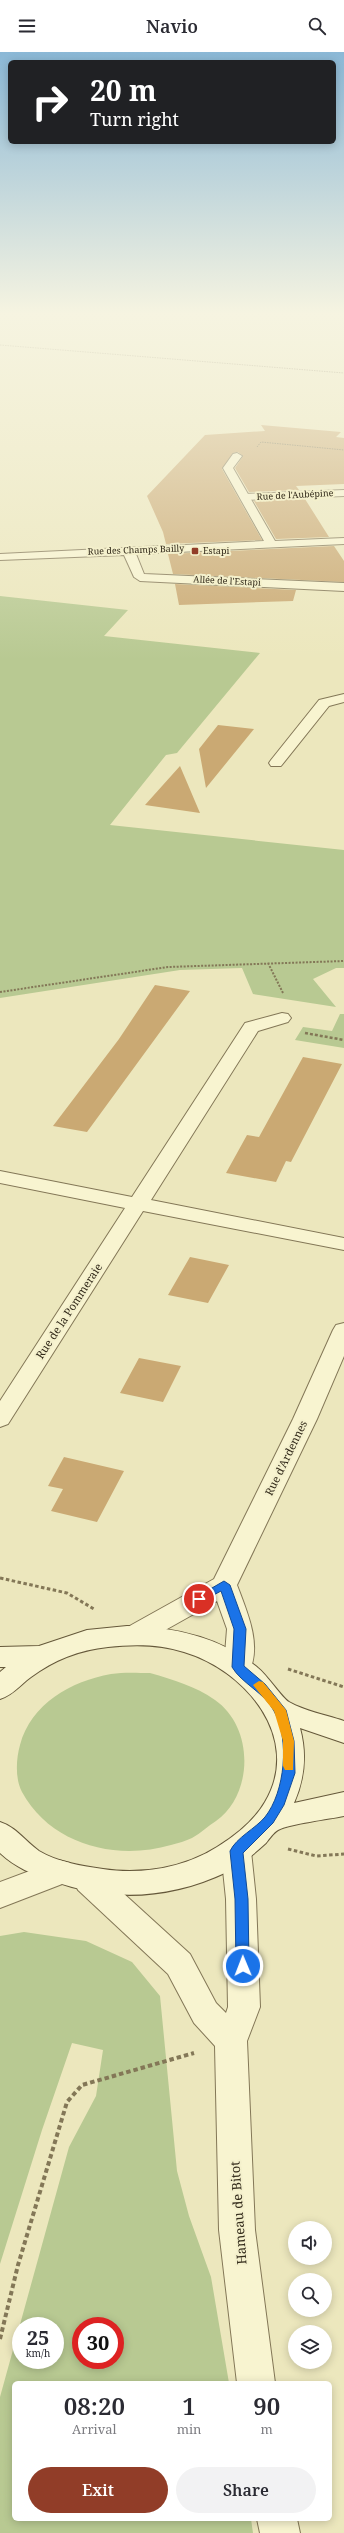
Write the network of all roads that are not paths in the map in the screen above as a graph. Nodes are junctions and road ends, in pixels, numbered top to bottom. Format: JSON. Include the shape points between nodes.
{"nodes":[{"id":1,"x":237,"y":456,"type":"dead end"},
{"id":2,"x":344,"y":493,"type":"edge"},
{"id":3,"x":245,"y":498,"type":"junction"},
{"id":4,"x":344,"y":540,"type":"edge"},
{"id":5,"x":271,"y":544,"type":"junction"},
{"id":6,"x":128,"y":550,"type":"junction"},
{"id":7,"x":0,"y":557,"type":"edge"},
{"id":8,"x":344,"y":587,"type":"edge"},
{"id":9,"x":344,"y":698,"type":"edge"},
{"id":10,"x":276,"y":763,"type":"dead end"},
{"id":11,"x":282,"y":1018,"type":"dead end"},
{"id":12,"x":0,"y":1177,"type":"edge"},
{"id":13,"x":138,"y":1204,"type":"junction"},
{"id":14,"x":344,"y":1244,"type":"edge"},
{"id":15,"x":344,"y":1330,"type":"edge"},
{"id":16,"x":0,"y":1419,"type":"edge"},
{"id":17,"x":224,"y":1585,"type":"junction"},
{"id":18,"x":129,"y":1635,"type":"junction"},
{"id":19,"x":41,"y":1656,"type":"junction"},
{"id":20,"x":0,"y":1657,"type":"edge"},
{"id":21,"x":238,"y":1667,"type":"junction"},
{"id":22,"x":0,"y":1689,"type":"edge"},
{"id":23,"x":280,"y":1710,"type":"junction"},
{"id":24,"x":344,"y":1732,"type":"edge"},
{"id":25,"x":344,"y":1804,"type":"edge"},
{"id":26,"x":0,"y":1834,"type":"edge"},
{"id":27,"x":253,"y":1836,"type":"junction"},
{"id":28,"x":59,"y":1872,"type":"junction"},
{"id":29,"x":89,"y":1881,"type":"junction"},
{"id":30,"x":0,"y":1895,"type":"edge"},
{"id":31,"x":231,"y":2041,"type":"junction"},
{"id":32,"x":256,"y":2381,"type":"edge"},
{"id":33,"x":277,"y":2521,"type":"edge"},
{"id":34,"x":280,"y":2533,"type":"edge"}],
"edges":[{"from":1,"to":3,"type":"street","name":"Rue de l'Aubépine","via":[[228,468]]},
{"from":2,"to":3,"type":"lane","name":"Rue de l'Aubépine"},
{"from":3,"to":5,"type":"street","name":"Rue de l'Aubépine"},
{"from":4,"to":5,"type":"street","name":"Rue des Champs Bailly"},
{"from":5,"to":6,"type":"street","name":"Rue des Champs Bailly"},
{"from":6,"to":7,"type":"street","name":"Rue des Champs Bailly"},
{"from":6,"to":8,"type":"street","name":"Allée de l'Estapi","via":[[140,577]]},
{"from":9,"to":10,"type":"street","via":[[324,703]]},
{"from":11,"to":13,"type":"street","name":"Rue de la Pommeraie","via":[[251,1027]]},
{"from":12,"to":13,"type":"street"},
{"from":13,"to":14,"type":"street"},
{"from":13,"to":16,"type":"street","name":"Rue de la Pommeraie"},
{"from":15,"to":17,"type":"street","name":"Rue d'Ardennes","via":[[305,1419]]},
{"from":17,"to":18,"type":"street"},
{"from":17,"to":21,"type":"street","via":[[240,1629]]},
{"from":18,"to":19,"type":"street","via":[[93,1638],[66,1645]]},
{"from":18,"to":21,"type":"street","via":[[164,1637],[191,1643],[216,1653]]},
{"from":19,"to":20,"type":"street"},
{"from":19,"to":22,"type":"street"},
{"from":21,"to":23,"type":"street","via":[[261,1687]]},
{"from":23,"to":24,"type":"street"},
{"from":23,"to":27,"type":"street","via":[[289,1741],[289,1773],[278,1805]]},
{"from":25,"to":27,"type":"street"},
{"from":26,"to":28,"type":"street","via":[[28,1859]]},
{"from":27,"to":29,"type":"street","via":[[192,1874],[167,1880],[115,1884]]},
{"from":27,"to":31,"type":"street","name":"Hameau de Bitot","via":[[241,1899],[244,2007]]},
{"from":28,"to":29,"type":"street"},
{"from":28,"to":30,"type":"street"},
{"from":29,"to":31,"type":"street","via":[[179,1964],[206,2013]]},
{"from":31,"to":32,"type":"street","name":"Hameau de Bitot","via":[[237,2230]]},
{"from":33,"to":34,"type":"street"}]}
